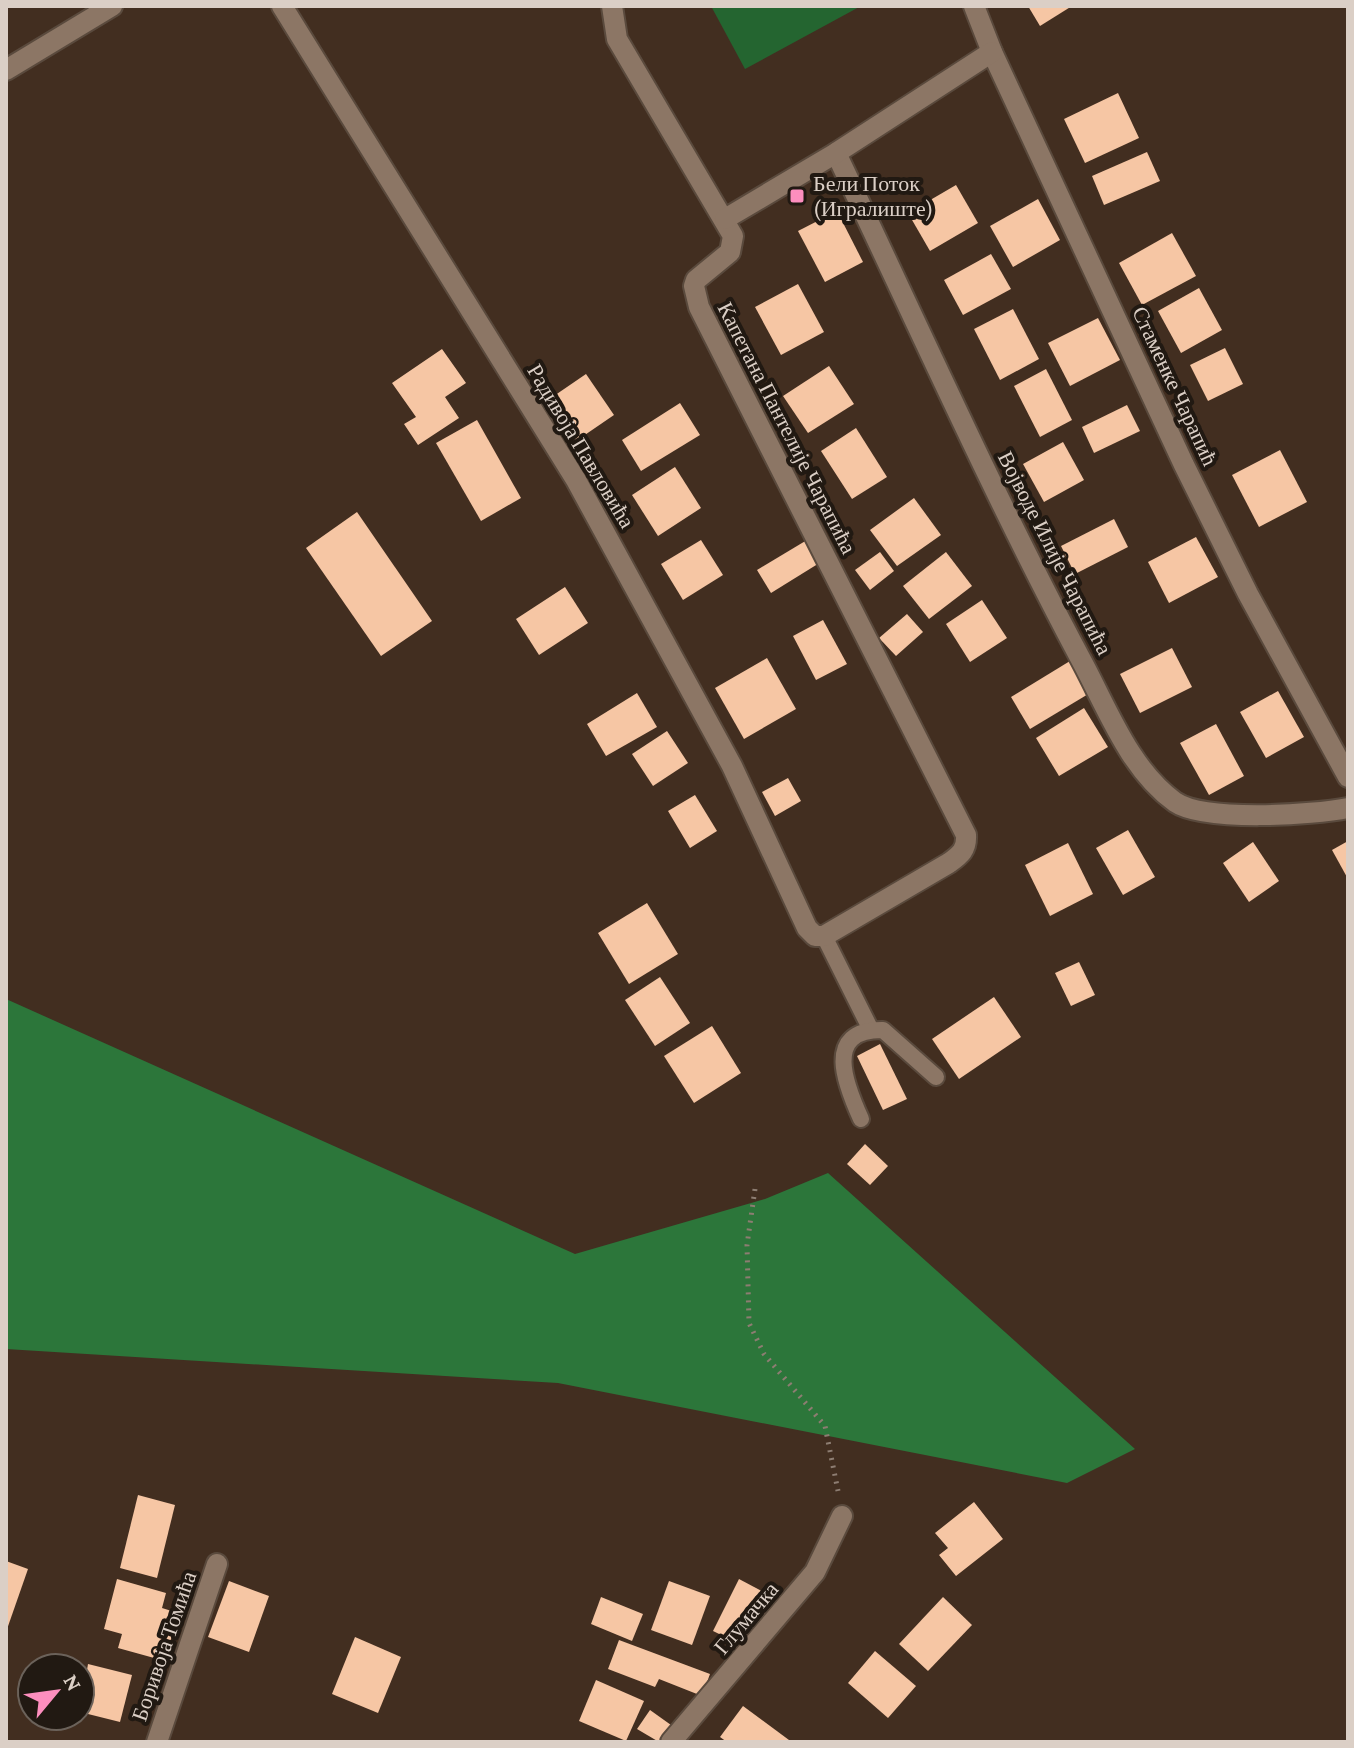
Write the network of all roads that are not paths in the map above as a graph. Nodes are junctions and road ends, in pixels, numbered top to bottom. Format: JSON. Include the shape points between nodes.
{"nodes":[{"id":1,"x":112,"y":6,"type":"edge"},
{"id":2,"x":282,"y":6,"type":"edge"},
{"id":3,"x":612,"y":6,"type":"edge"},
{"id":4,"x":974,"y":6,"type":"edge"},
{"id":5,"x":992,"y":52,"type":"junction"},
{"id":6,"x":6,"y":70,"type":"edge"},
{"id":7,"x":836,"y":153,"type":"junction"},
{"id":8,"x":725,"y":219,"type":"junction"},
{"id":9,"x":1348,"y":777,"type":"edge"},
{"id":10,"x":1348,"y":808,"type":"edge"},
{"id":11,"x":815,"y":932,"type":"junction"},
{"id":12,"x":871,"y":1030,"type":"junction"},
{"id":13,"x":936,"y":1077,"type":"dead end"},
{"id":14,"x":861,"y":1119,"type":"dead end"},
{"id":15,"x":842,"y":1516,"type":"road end"},
{"id":16,"x":217,"y":1564,"type":"dead end"},
{"id":17,"x":157,"y":1742,"type":"edge"},
{"id":18,"x":671,"y":1742,"type":"edge"}],
"edges":[{"from":1,"to":6,"type":"street"},
{"from":2,"to":11,"type":"street","name":"Радивоја Павловића","via":[[576,480],[732,766]]},
{"from":3,"to":8,"type":"street","name":"Капетана Пантелије Чарапића","via":[[617,39]]},
{"from":4,"to":5,"type":"street","name":"Стаменке Чарапић"},
{"from":5,"to":7,"type":"street"},
{"from":5,"to":9,"type":"street","name":"Стаменке Чарапић","via":[[1184,465]]},
{"from":7,"to":8,"type":"street"},
{"from":7,"to":10,"type":"street","name":"Војводе Илије Чарапића","via":[[1036,572],[1137,765],[1178,804],[1208,812],[1277,815]]},
{"from":8,"to":11,"type":"street","name":"Капетана Пантелије Чарапића","via":[[733,236],[730,252],[700,274],[695,295],[966,835],[967,845],[949,863]]},
{"from":11,"to":12,"type":"lane"},
{"from":12,"to":13,"type":"lane","via":[[894,1037]]},
{"from":12,"to":14,"type":"lane","via":[[846,1048],[841,1065]]},
{"from":15,"to":18,"type":"street","name":"Глумачка","via":[[815,1572]]},
{"from":16,"to":17,"type":"street","name":"Боривоја Томића"}]}
